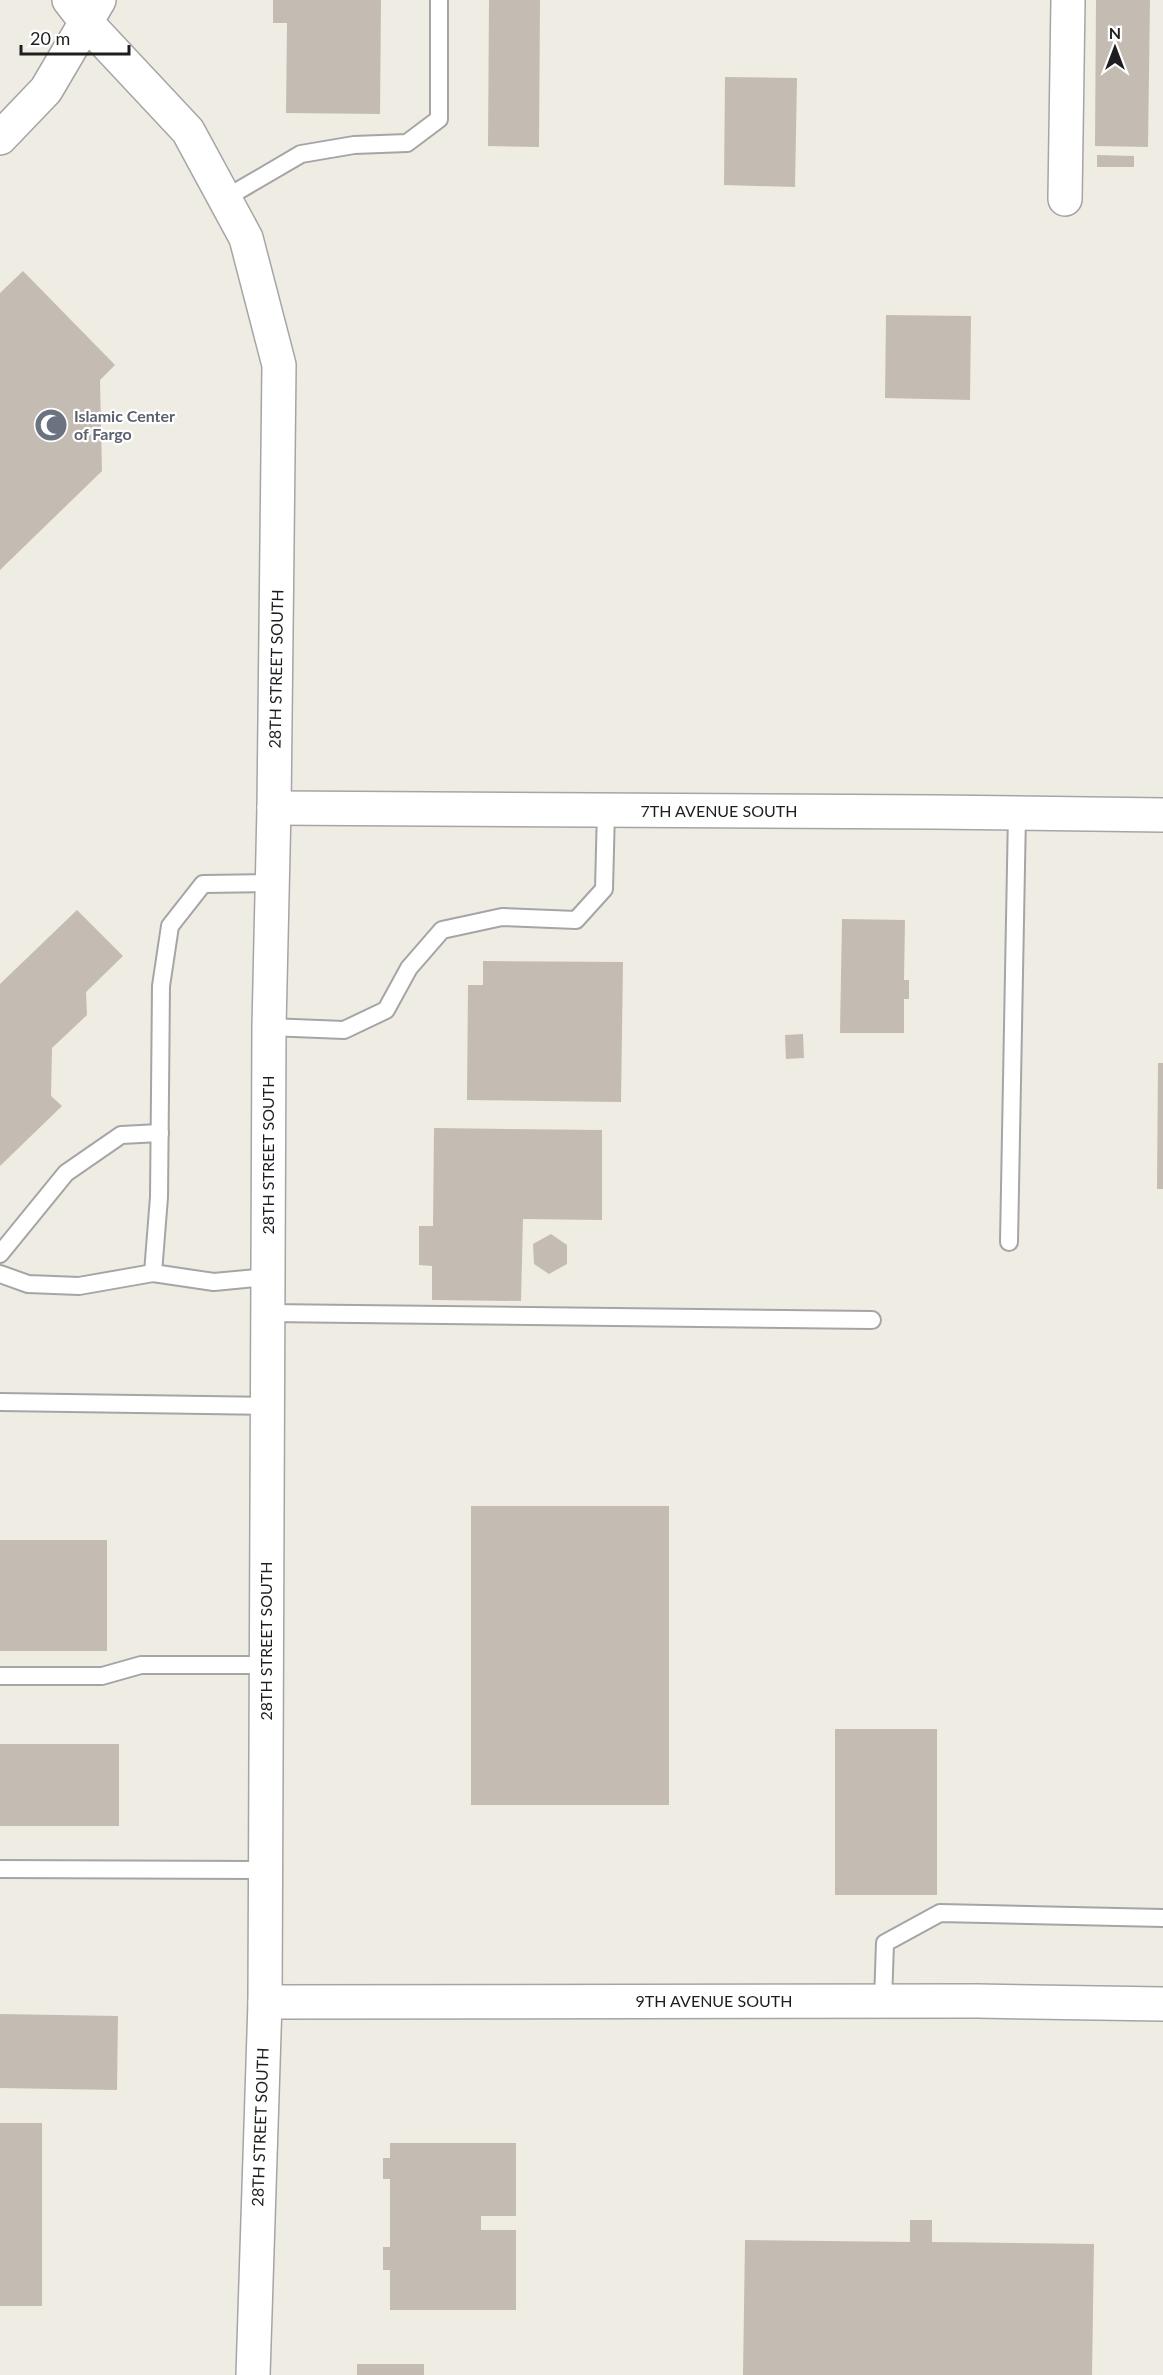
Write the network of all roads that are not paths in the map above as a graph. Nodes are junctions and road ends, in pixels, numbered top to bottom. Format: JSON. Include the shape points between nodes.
{"nodes":[{"id":1,"x":439,"y":0,"type":"edge"},
{"id":2,"x":1068,"y":0,"type":"edge"},
{"id":3,"x":85,"y":7,"type":"edge"},
{"id":4,"x":0,"y":138,"type":"edge"},
{"id":5,"x":224,"y":199,"type":"junction"},
{"id":6,"x":1065,"y":199,"type":"dead end"},
{"id":7,"x":274,"y":808,"type":"junction"},
{"id":8,"x":606,"y":810,"type":"junction"},
{"id":9,"x":1017,"y":813,"type":"junction"},
{"id":10,"x":1163,"y":816,"type":"edge"},
{"id":11,"x":272,"y":883,"type":"junction"},
{"id":12,"x":269,"y":1027,"type":"junction"},
{"id":13,"x":160,"y":1133,"type":"junction"},
{"id":14,"x":1009,"y":1242,"type":"dead end"},
{"id":15,"x":0,"y":1254,"type":"edge"},
{"id":16,"x":153,"y":1273,"type":"junction"},
{"id":17,"x":0,"y":1274,"type":"edge"},
{"id":18,"x":267,"y":1277,"type":"junction"},
{"id":19,"x":267,"y":1313,"type":"junction"},
{"id":20,"x":872,"y":1320,"type":"dead end"},
{"id":21,"x":0,"y":1402,"type":"edge"},
{"id":22,"x":266,"y":1406,"type":"junction"},
{"id":23,"x":265,"y":1665,"type":"junction"},
{"id":24,"x":0,"y":1676,"type":"edge"},
{"id":25,"x":0,"y":1869,"type":"edge"},
{"id":26,"x":265,"y":1869,"type":"junction"},
{"id":27,"x":1163,"y":1918,"type":"edge"},
{"id":28,"x":265,"y":2001,"type":"junction"},
{"id":29,"x":884,"y":2001,"type":"junction"},
{"id":30,"x":1163,"y":2004,"type":"edge"},
{"id":31,"x":253,"y":2375,"type":"edge"}],
"edges":[{"from":1,"to":5,"type":"lane","via":[[439,119],[407,143],[354,145],[301,154]]},
{"from":2,"to":6,"type":"street"},
{"from":3,"to":4,"type":"street","via":[[46,90]]},
{"from":3,"to":5,"type":"street","name":"28TH STREET SOUTH","via":[[188,131]]},
{"from":5,"to":7,"type":"street","name":"28TH STREET SOUTH","via":[[246,238],[279,365]]},
{"from":7,"to":8,"type":"street","name":"7TH AVENUE SOUTH"},
{"from":7,"to":11,"type":"street","name":"28TH STREET SOUTH"},
{"from":8,"to":9,"type":"street","name":"7TH AVENUE SOUTH"},
{"from":8,"to":12,"type":"lane","via":[[604,889],[576,920],[502,917],[441,930],[409,968],[386,1010],[344,1030]]},
{"from":9,"to":10,"type":"street","name":"7TH AVENUE SOUTH"},
{"from":9,"to":14,"type":"lane"},
{"from":11,"to":12,"type":"street","name":"28TH STREET SOUTH"},
{"from":11,"to":13,"type":"lane","via":[[203,884],[170,926],[161,986]]},
{"from":12,"to":18,"type":"street","name":"28TH STREET SOUTH"},
{"from":13,"to":15,"type":"lane","via":[[121,1135],[66,1173]]},
{"from":13,"to":16,"type":"lane"},
{"from":16,"to":17,"type":"lane","via":[[79,1286],[28,1284]]},
{"from":16,"to":18,"type":"lane","via":[[214,1282]]},
{"from":18,"to":19,"type":"street","name":"28TH STREET SOUTH"},
{"from":19,"to":20,"type":"lane"},
{"from":19,"to":22,"type":"street","name":"28TH STREET SOUTH"},
{"from":21,"to":22,"type":"lane"},
{"from":22,"to":23,"type":"street","name":"28TH STREET SOUTH"},
{"from":23,"to":24,"type":"lane","via":[[141,1665],[102,1676]]},
{"from":23,"to":26,"type":"street","name":"28TH STREET SOUTH"},
{"from":25,"to":26,"type":"lane"},
{"from":26,"to":28,"type":"street","name":"28TH STREET SOUTH"},
{"from":27,"to":29,"type":"lane","via":[[940,1913],[885,1943]]},
{"from":28,"to":29,"type":"street","name":"9TH AVENUE SOUTH"},
{"from":28,"to":31,"type":"street","name":"28TH STREET SOUTH"},
{"from":29,"to":30,"type":"street","name":"9TH AVENUE SOUTH"}]}
